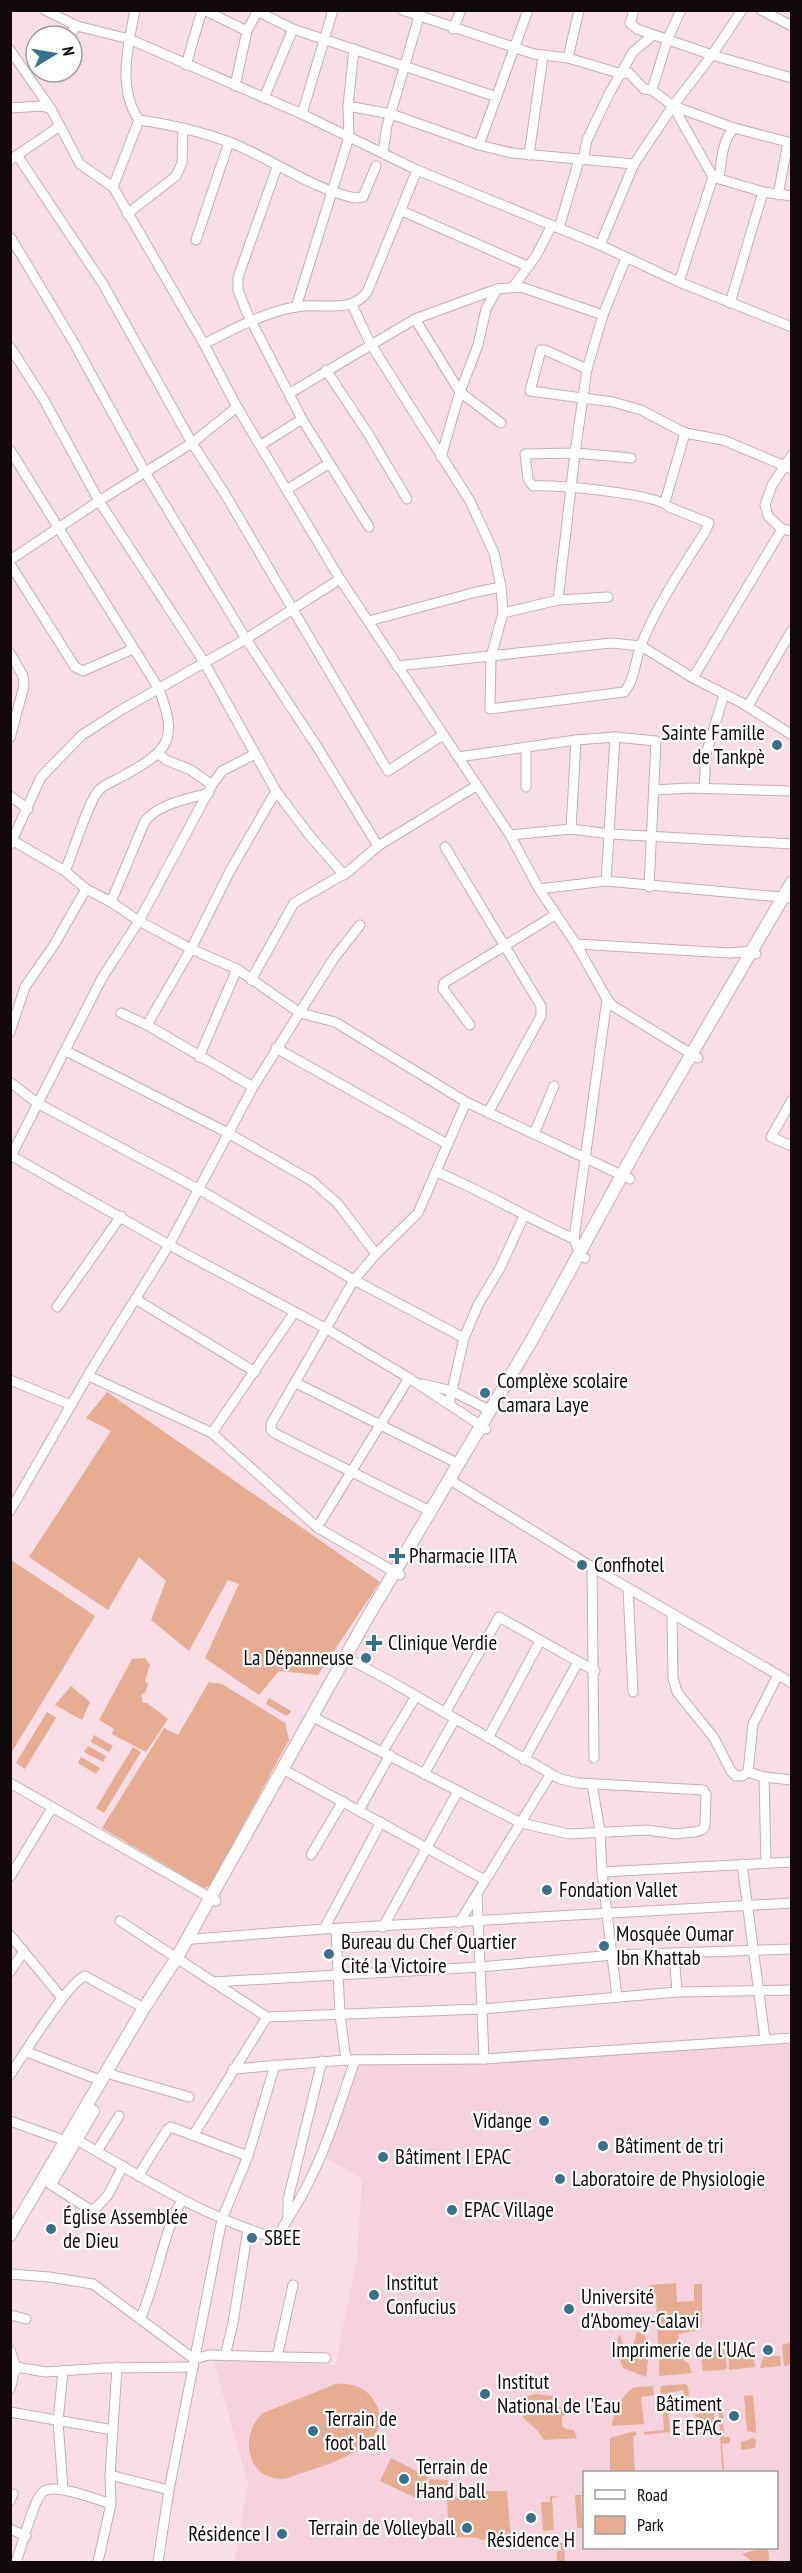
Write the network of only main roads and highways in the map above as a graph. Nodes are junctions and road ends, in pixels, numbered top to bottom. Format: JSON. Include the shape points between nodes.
{"nodes":[{"id":1,"x":792,"y":882,"type":"edge"},
{"id":2,"x":789,"y":897,"type":"edge"},
{"id":3,"x":582,"y":1257,"type":"junction"},
{"id":4,"x":483,"y":1427,"type":"junction"},
{"id":5,"x":452,"y":1482,"type":"junction"},
{"id":6,"x":397,"y":1574,"type":"junction"},
{"id":7,"x":301,"y":1742,"type":"junction"},
{"id":8,"x":213,"y":1899,"type":"junction"},
{"id":9,"x":178,"y":1961,"type":"junction"},
{"id":10,"x":108,"y":2078,"type":"junction"},
{"id":11,"x":71,"y":2141,"type":"junction"},
{"id":12,"x":16,"y":2230,"type":"edge"},
{"id":13,"x":10,"y":2246,"type":"edge"}],
"edges":[{"from":1,"to":2,"type":"main road"},
{"from":2,"to":3,"type":"main road"},
{"from":3,"to":4,"type":"main road"},
{"from":3,"to":4,"type":"main road","via":[[489,1410]]},
{"from":4,"to":5,"type":"main road"},
{"from":4,"to":5,"type":"main road"},
{"from":5,"to":6,"type":"main road"},
{"from":5,"to":6,"type":"main road"},
{"from":6,"to":7,"type":"main road"},
{"from":6,"to":7,"type":"main road"},
{"from":7,"to":8,"type":"main road"},
{"from":7,"to":8,"type":"main road","via":[[288,1772]]},
{"from":8,"to":9,"type":"main road"},
{"from":8,"to":9,"type":"main road"},
{"from":9,"to":10,"type":"main road"},
{"from":9,"to":10,"type":"main road","via":[[144,2008]]},
{"from":10,"to":11,"type":"main road"},
{"from":11,"to":12,"type":"main road"},
{"from":11,"to":12,"type":"main road","via":[[50,2184]]},
{"from":12,"to":13,"type":"main road"}]}
